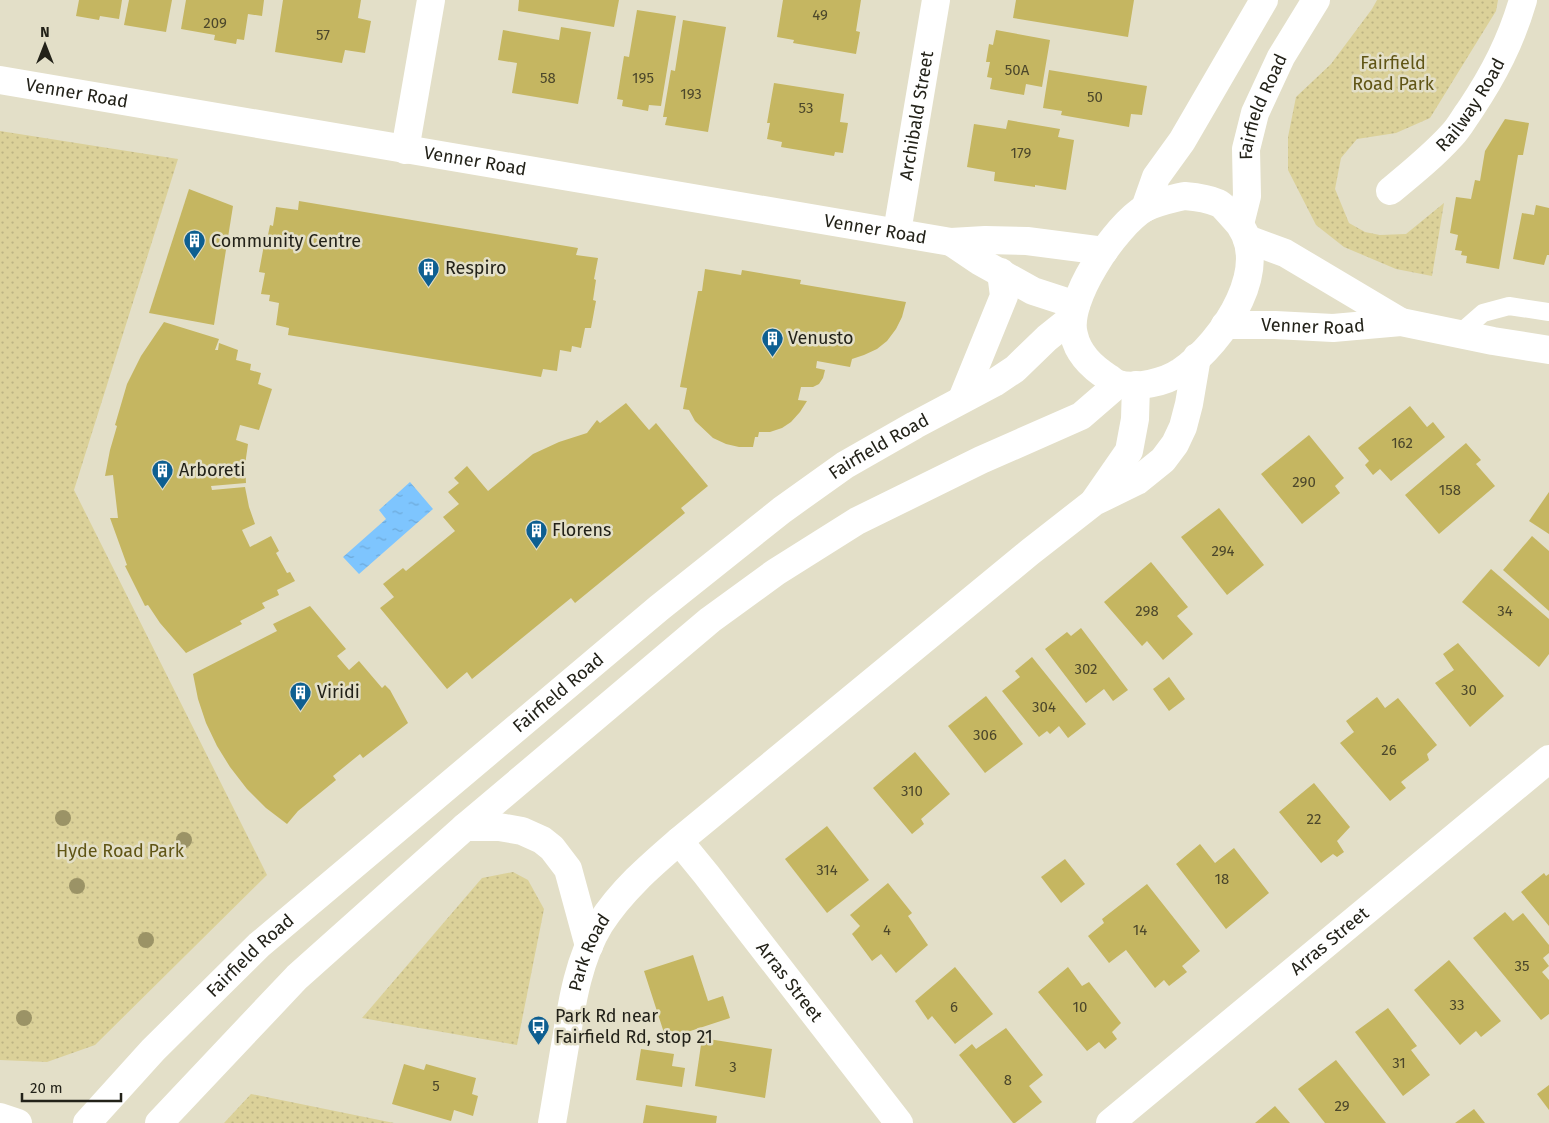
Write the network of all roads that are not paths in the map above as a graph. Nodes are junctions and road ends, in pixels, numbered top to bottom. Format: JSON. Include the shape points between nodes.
{"nodes":[{"id":1,"x":431,"y":0,"type":"edge"},
{"id":2,"x":936,"y":0,"type":"edge"},
{"id":3,"x":1264,"y":0,"type":"edge"},
{"id":4,"x":1316,"y":0,"type":"edge"},
{"id":5,"x":1523,"y":0,"type":"edge"},
{"id":6,"x":0,"y":80,"type":"edge"},
{"id":7,"x":405,"y":150,"type":"junction"},
{"id":8,"x":1390,"y":191,"type":"dead end"},
{"id":9,"x":1145,"y":208,"type":"junction"},
{"id":10,"x":1243,"y":231,"type":"junction"},
{"id":11,"x":897,"y":232,"type":"junction"},
{"id":12,"x":951,"y":242,"type":"junction"},
{"id":13,"x":1104,"y":251,"type":"junction"},
{"id":14,"x":1001,"y":272,"type":"junction"},
{"id":15,"x":1074,"y":311,"type":"junction"},
{"id":16,"x":1549,"y":312,"type":"edge"},
{"id":17,"x":1401,"y":322,"type":"junction"},
{"id":18,"x":1225,"y":326,"type":"junction"},
{"id":19,"x":1459,"y":334,"type":"junction"},
{"id":20,"x":1549,"y":350,"type":"edge"},
{"id":21,"x":1197,"y":357,"type":"junction"},
{"id":22,"x":1127,"y":385,"type":"junction"},
{"id":23,"x":962,"y":399,"type":"junction"},
{"id":24,"x":1094,"y":502,"type":"junction"},
{"id":25,"x":1549,"y":759,"type":"edge"},
{"id":26,"x":464,"y":827,"type":"junction"},
{"id":27,"x":679,"y":841,"type":"junction"},
{"id":28,"x":589,"y":946,"type":"junction"},
{"id":29,"x":0,"y":1117,"type":"edge"},
{"id":30,"x":18,"y":1123,"type":"edge"},
{"id":31,"x":87,"y":1123,"type":"edge"},
{"id":32,"x":159,"y":1123,"type":"edge"},
{"id":33,"x":552,"y":1123,"type":"edge"},
{"id":34,"x":899,"y":1123,"type":"edge"},
{"id":35,"x":1110,"y":1123,"type":"edge"}],
"edges":[{"from":1,"to":7,"type":"street"},
{"from":2,"to":11,"type":"street","name":"Archibald Street"},
{"from":3,"to":9,"type":"street","via":[[1182,140],[1156,177]]},
{"from":4,"to":10,"type":"street","name":"Fairfield Road","via":[[1281,57],[1255,113],[1246,149],[1247,196]]},
{"from":5,"to":8,"type":"street","name":"Railway Road","via":[[1503,56],[1484,90],[1454,133],[1426,162]]},
{"from":6,"to":7,"type":"street","name":"Venner Road"},
{"from":7,"to":11,"type":"street","name":"Venner Road"},
{"from":9,"to":10,"type":"street","via":[[1184,196],[1202,198],[1219,203]]},
{"from":9,"to":13,"type":"street","via":[[1126,222]]},
{"from":10,"to":17,"type":"street","name":"Venner Road"},
{"from":10,"to":18,"type":"street","name":"Fairfield Road","via":[[1250,257],[1248,278]]},
{"from":11,"to":12,"type":"street","name":"Venner Road"},
{"from":12,"to":13,"type":"street","name":"Venner Road","via":[[1027,241]]},
{"from":12,"to":14,"type":"street","name":"Venner Road"},
{"from":13,"to":15,"type":"street","via":[[1081,291]]},
{"from":14,"to":15,"type":"street","name":"Venner Road"},
{"from":14,"to":23,"type":"street","via":[[1004,296]]},
{"from":15,"to":22,"type":"street","via":[[1074,335],[1083,356],[1098,372]]},
{"from":15,"to":23,"type":"street","name":"Fairfield Road","via":[[1015,369]]},
{"from":16,"to":19,"type":"lane","via":[[1509,306],[1483,313]]},
{"from":17,"to":18,"type":"street","name":"Venner Road","via":[[1333,328]]},
{"from":17,"to":19,"type":"street","name":"Venner Road"},
{"from":18,"to":21,"type":"street","name":"Fairfield Road"},
{"from":19,"to":20,"type":"street","name":"Venner Road"},
{"from":21,"to":22,"type":"street","name":"Fairfield Road","via":[[1180,373],[1158,382]]},
{"from":21,"to":24,"type":"street","via":[[1189,404],[1175,444],[1163,460],[1137,481]]},
{"from":22,"to":24,"type":"street","via":[[1135,418],[1133,436],[1128,451]]},
{"from":22,"to":26,"type":"street","via":[[1081,416],[981,460],[857,521],[776,572],[710,620]]},
{"from":23,"to":31,"type":"street","name":"Fairfield Road","via":[[845,465],[782,510],[659,608],[259,945],[153,1050]]},
{"from":24,"to":27,"type":"street"},
{"from":25,"to":35,"type":"street","name":"Arras Street"},
{"from":26,"to":28,"type":"street","via":[[522,831],[552,848],[568,869]]},
{"from":26,"to":32,"type":"street","via":[[297,977]]},
{"from":27,"to":28,"type":"street","name":"Park Road","via":[[629,886]]},
{"from":27,"to":34,"type":"street","name":"Arras Street"},
{"from":28,"to":33,"type":"street","name":"Park Road","via":[[574,994]]},
{"from":29,"to":30,"type":"street"}]}
